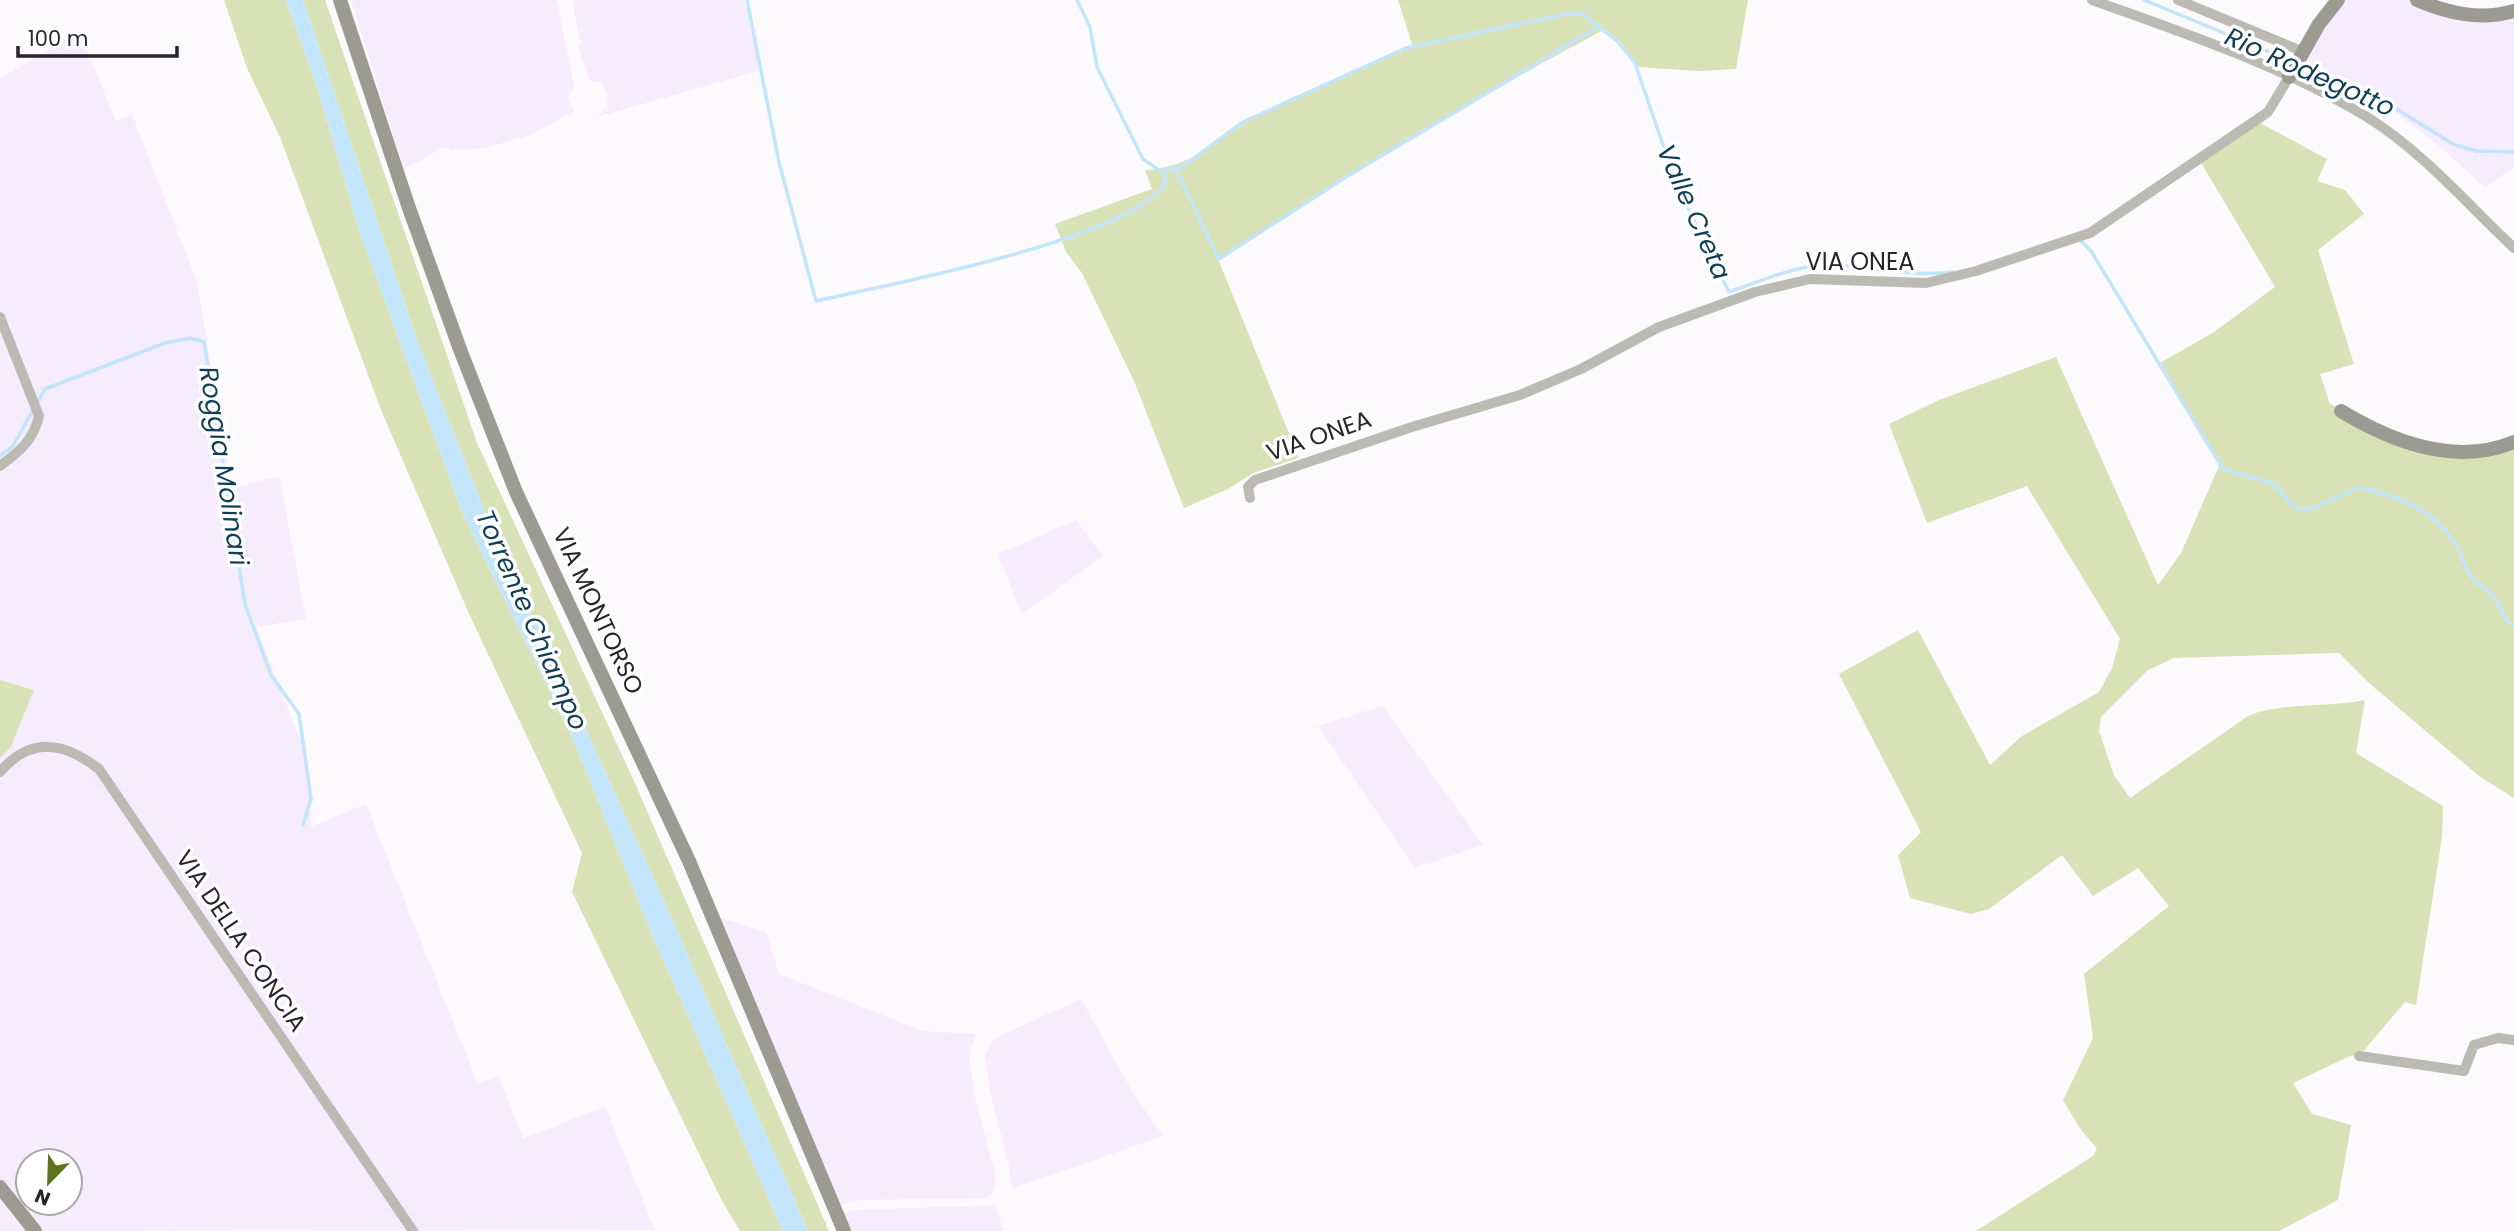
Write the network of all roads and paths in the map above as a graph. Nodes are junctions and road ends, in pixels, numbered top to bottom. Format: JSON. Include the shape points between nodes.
{"nodes":[{"id":1,"x":341,"y":0,"type":"edge"},
{"id":2,"x":2092,"y":0,"type":"edge"},
{"id":3,"x":2338,"y":0,"type":"edge"},
{"id":4,"x":2417,"y":0,"type":"edge"},
{"id":5,"x":2181,"y":1,"type":"edge"},
{"id":6,"x":2514,"y":11,"type":"edge"},
{"id":7,"x":2297,"y":64,"type":"junction"},
{"id":8,"x":2514,"y":248,"type":"edge"},
{"id":9,"x":0,"y":317,"type":"edge"},
{"id":10,"x":2342,"y":411,"type":"dead end"},
{"id":11,"x":2514,"y":442,"type":"edge"},
{"id":12,"x":0,"y":466,"type":"edge"},
{"id":13,"x":1250,"y":498,"type":"dead end"},
{"id":14,"x":0,"y":772,"type":"edge"},
{"id":15,"x":2514,"y":1040,"type":"edge"},
{"id":16,"x":2359,"y":1056,"type":"dead end"},
{"id":17,"x":0,"y":1187,"type":"edge"},
{"id":18,"x":35,"y":1231,"type":"edge"},
{"id":19,"x":412,"y":1231,"type":"edge"},
{"id":20,"x":844,"y":1231,"type":"edge"}],
"edges":[{"from":1,"to":20,"type":"main road","name":"VIA MONTORSO","via":[[409,208],[516,492],[689,861]]},
{"from":2,"to":7,"type":"street","via":[[2241,54]]},
{"from":3,"to":7,"type":"main road"},
{"from":4,"to":6,"type":"main road","via":[[2456,14]]},
{"from":5,"to":7,"type":"street"},
{"from":7,"to":8,"type":"street","via":[[2427,163]]},
{"from":7,"to":13,"type":"street","name":"VIA ONEA","via":[[2268,112],[2090,233],[1926,283],[1810,279],[1755,292],[1659,327],[1581,369],[1520,394],[1255,480],[1248,487]]},
{"from":9,"to":12,"type":"street","via":[[39,416],[26,447]]},
{"from":10,"to":11,"type":"main road","via":[[2371,429],[2440,452],[2498,448]]},
{"from":14,"to":19,"type":"street","name":"VIA DELLA CONCIA","via":[[19,752],[39,746],[78,753],[99,769]]},
{"from":15,"to":16,"type":"street","via":[[2498,1038],[2474,1045],[2464,1072]]},
{"from":17,"to":18,"type":"main road"}]}
